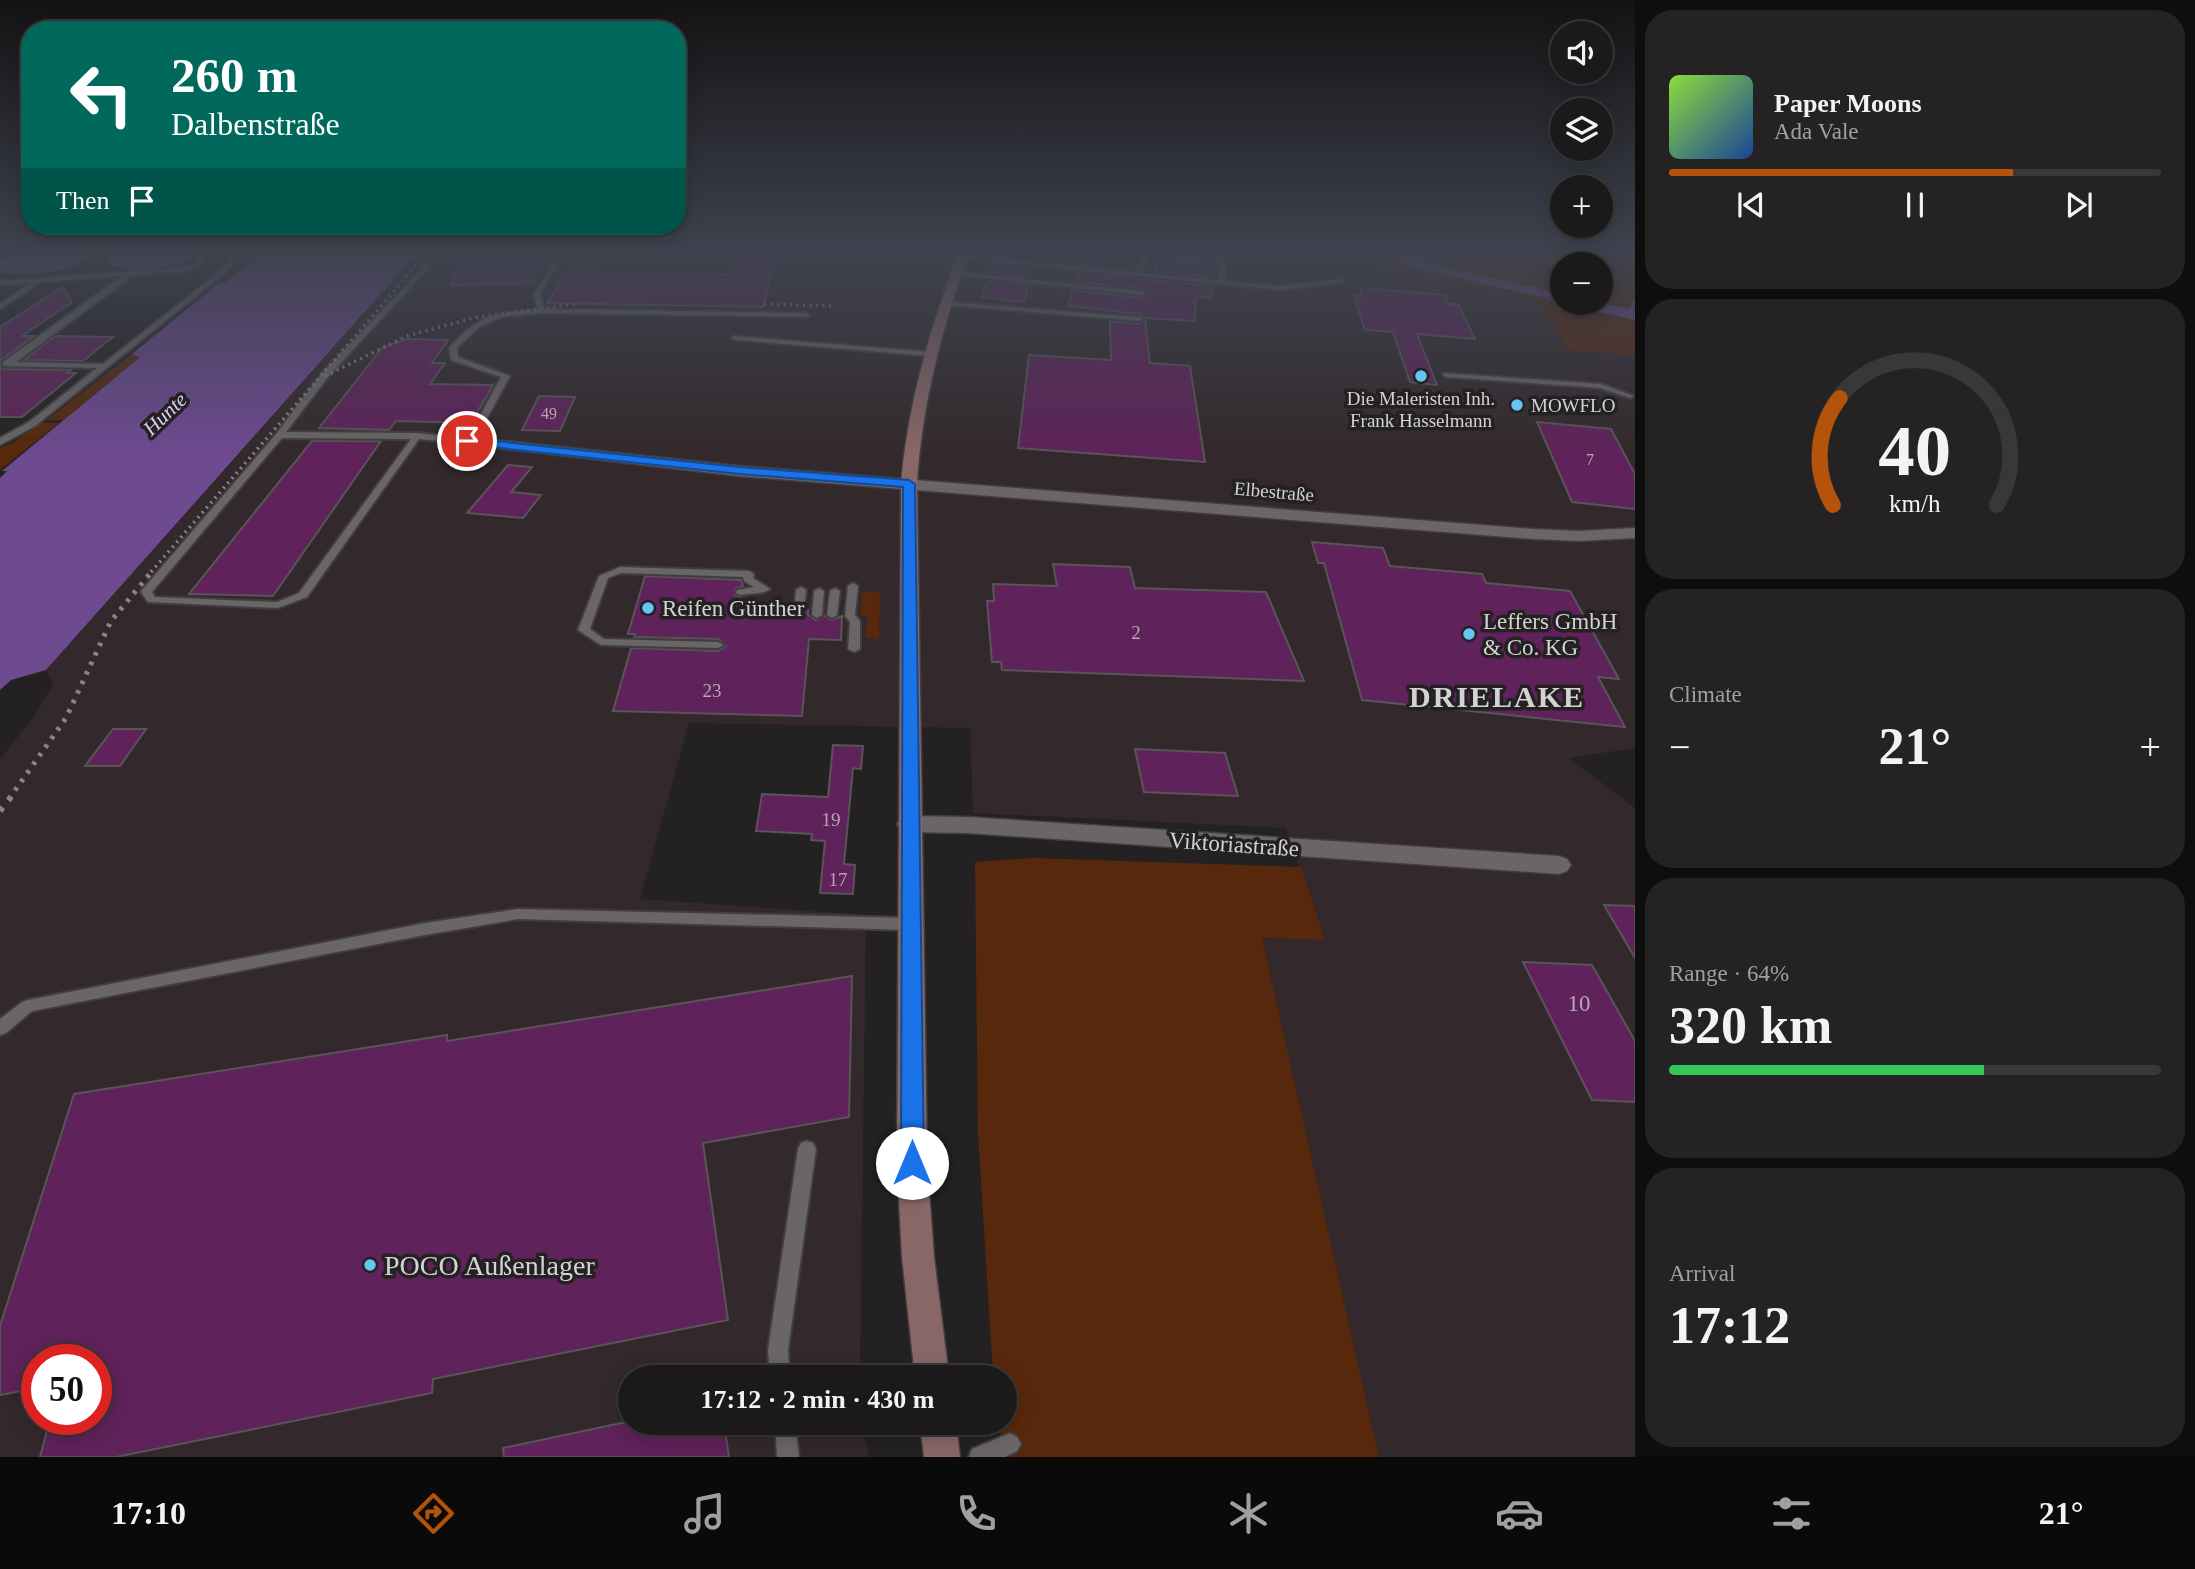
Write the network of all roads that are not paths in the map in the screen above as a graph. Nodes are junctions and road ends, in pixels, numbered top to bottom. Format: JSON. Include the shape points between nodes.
{"nodes":[{"id":1,"x":67,"y":320,"type":"edge"},
{"id":2,"x":162,"y":320,"type":"edge"},
{"id":3,"x":377,"y":320,"type":"edge"},
{"id":4,"x":489,"y":320,"type":"edge"},
{"id":5,"x":942,"y":320,"type":"edge"},
{"id":6,"x":736,"y":338,"type":"dead end"},
{"id":7,"x":931,"y":354,"type":"junction"},
{"id":8,"x":4,"y":364,"type":"edge"},
{"id":9,"x":104,"y":366,"type":"junction"},
{"id":10,"x":1447,"y":375,"type":"dead end"},
{"id":11,"x":1622,"y":386,"type":"dead end"},
{"id":12,"x":1632,"y":399,"type":"edge"},
{"id":13,"x":280,"y":435,"type":"junction"},
{"id":14,"x":417,"y":436,"type":"junction"},
{"id":15,"x":467,"y":441,"type":"junction"},
{"id":16,"x":0,"y":442,"type":"edge"},
{"id":17,"x":909,"y":484,"type":"junction"},
{"id":18,"x":1635,"y":534,"type":"edge"},
{"id":19,"x":853,"y":586,"type":"dead end"},
{"id":20,"x":765,"y":589,"type":"junction"},
{"id":21,"x":819,"y":591,"type":"dead end"},
{"id":22,"x":835,"y":591,"type":"dead end"},
{"id":23,"x":817,"y":615,"type":"dead end"},
{"id":24,"x":832,"y":615,"type":"dead end"},
{"id":25,"x":718,"y":645,"type":"dead end"},
{"id":26,"x":854,"y":649,"type":"dead end"},
{"id":27,"x":909,"y":824,"type":"junction"},
{"id":28,"x":1559,"y":865,"type":"dead end"},
{"id":29,"x":910,"y":925,"type":"junction"},
{"id":30,"x":0,"y":1028,"type":"edge"},
{"id":31,"x":807,"y":1149,"type":"dead end"},
{"id":32,"x":779,"y":1365,"type":"edge"},
{"id":33,"x":931,"y":1365,"type":"edge"},
{"id":34,"x":786,"y":1435,"type":"edge"},
{"id":35,"x":939,"y":1435,"type":"edge"},
{"id":36,"x":1010,"y":1444,"type":"dead end"},
{"id":37,"x":788,"y":1457,"type":"edge"},
{"id":38,"x":942,"y":1457,"type":"edge"},
{"id":39,"x":980,"y":1457,"type":"edge"}],
"edges":[{"from":1,"to":8,"type":"lane"},
{"from":2,"to":9,"type":"lane"},
{"from":3,"to":13,"type":"lane","via":[[325,375]]},
{"from":4,"to":15,"type":"lane","via":[[476,325],[453,348],[454,358],[506,376]]},
{"from":5,"to":7,"type":"main road"},
{"from":6,"to":7,"type":"lane"},
{"from":7,"to":17,"type":"main road","via":[[917,407]]},
{"from":8,"to":9,"type":"lane"},
{"from":9,"to":16,"type":"lane","via":[[32,424]]},
{"from":10,"to":12,"type":"lane","via":[[1601,386]]},
{"from":11,"to":12,"type":"lane"},
{"from":13,"to":14,"type":"lane"},
{"from":13,"to":14,"type":"lane","via":[[146,592],[152,600],[278,605],[303,594]]},
{"from":14,"to":15,"type":"lane"},
{"from":15,"to":17,"type":"street","name":"Elbestraße","via":[[739,471]]},
{"from":17,"to":18,"type":"street","name":"Elbestraße","via":[[1533,534]]},
{"from":17,"to":27,"type":"main road"},
{"from":19,"to":26,"type":"lane"},
{"from":20,"to":20,"type":"lane","via":[[744,592]]},
{"from":20,"to":25,"type":"lane","via":[[748,579],[749,574],[620,570],[604,576],[584,630],[601,642]]},
{"from":21,"to":23,"type":"lane"},
{"from":22,"to":24,"type":"lane"},
{"from":27,"to":28,"type":"street","name":"Viktoriastraße"},
{"from":27,"to":29,"type":"main road"},
{"from":29,"to":30,"type":"lane","via":[[518,914],[27,1006]]},
{"from":29,"to":33,"type":"main road","via":[[912,1163]]},
{"from":31,"to":32,"type":"lane"},
{"from":34,"to":37,"type":"lane"},
{"from":35,"to":38,"type":"main road"},
{"from":36,"to":39,"type":"lane"}]}
